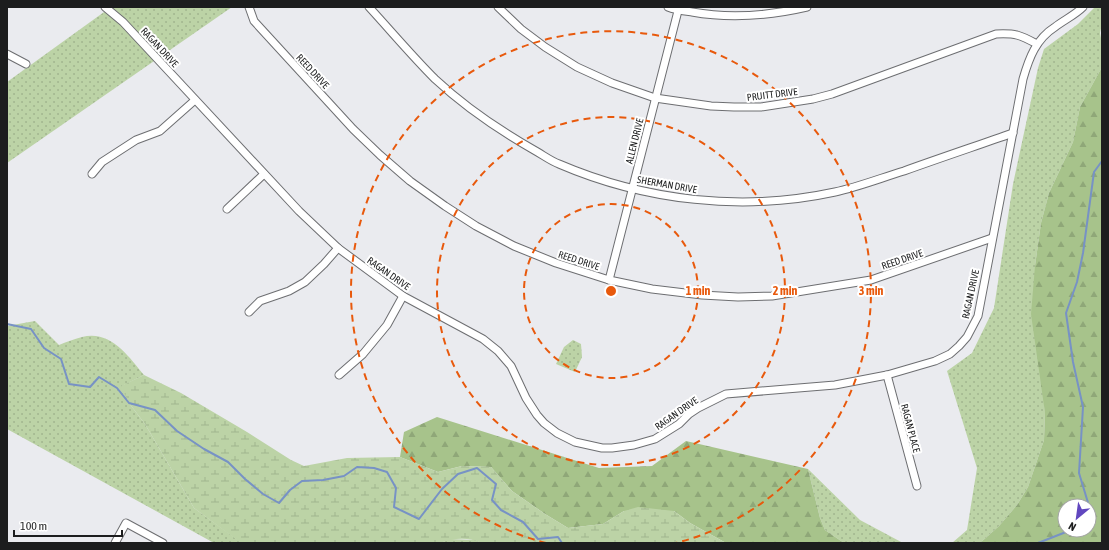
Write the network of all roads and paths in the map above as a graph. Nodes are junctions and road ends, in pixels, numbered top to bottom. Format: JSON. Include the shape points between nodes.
{"nodes":[{"id":1,"x":105,"y":7,"type":"edge"},
{"id":2,"x":249,"y":7,"type":"edge"},
{"id":3,"x":369,"y":7,"type":"edge"},
{"id":4,"x":498,"y":7,"type":"edge"},
{"id":5,"x":668,"y":7,"type":"edge"},
{"id":6,"x":807,"y":7,"type":"edge"},
{"id":7,"x":1083,"y":7,"type":"edge"},
{"id":8,"x":679,"y":8,"type":"edge"},
{"id":9,"x":1037,"y":44,"type":"junction"},
{"id":10,"x":7,"y":54,"type":"edge"},
{"id":11,"x":26,"y":64,"type":"dead end"},
{"id":12,"x":655,"y":98,"type":"junction"},
{"id":13,"x":195,"y":100,"type":"junction"},
{"id":14,"x":1013,"y":133,"type":"junction"},
{"id":15,"x":92,"y":174,"type":"dead end"},
{"id":16,"x":264,"y":174,"type":"junction"},
{"id":17,"x":632,"y":188,"type":"junction"},
{"id":18,"x":227,"y":209,"type":"dead end"},
{"id":19,"x":992,"y":238,"type":"junction"},
{"id":20,"x":338,"y":248,"type":"junction"},
{"id":21,"x":609,"y":280,"type":"junction"},
{"id":22,"x":403,"y":296,"type":"junction"},
{"id":23,"x":249,"y":312,"type":"dead end"},
{"id":24,"x":339,"y":375,"type":"dead end"},
{"id":25,"x":886,"y":375,"type":"junction"},
{"id":26,"x":917,"y":486,"type":"dead end"},
{"id":27,"x":115,"y":543,"type":"edge"},
{"id":28,"x":163,"y":543,"type":"edge"}],
"edges":[{"from":1,"to":13,"type":"street","name":"RAGAN DRIVE","via":[[123,22]]},
{"from":2,"to":21,"type":"street","name":"REED DRIVE","via":[[254,21],[338,112],[410,181],[457,214],[514,246]]},
{"from":3,"to":17,"type":"street","name":"SHERMAN DRIVE","via":[[435,78],[479,115],[558,164],[593,178]]},
{"from":4,"to":12,"type":"street","name":"PRUITT DRIVE","via":[[545,47],[578,67],[612,83]]},
{"from":5,"to":8,"type":"street"},
{"from":6,"to":8,"type":"street","via":[[784,13],[748,17],[709,15]]},
{"from":7,"to":9,"type":"street","name":"RAGAN DRIVE","via":[[1045,34]]},
{"from":8,"to":12,"type":"street","name":"ALLEN DRIVE"},
{"from":9,"to":12,"type":"street","name":"PRUITT DRIVE","via":[[1012,33],[996,34],[832,94],[761,107],[711,106]]},
{"from":9,"to":14,"type":"street","name":"RAGAN DRIVE","via":[[1023,79]]},
{"from":10,"to":11,"type":"street"},
{"from":12,"to":17,"type":"street","name":"ALLEN DRIVE"},
{"from":13,"to":15,"type":"street","via":[[160,131],[136,140],[102,162]]},
{"from":13,"to":16,"type":"street","name":"RAGAN DRIVE"},
{"from":14,"to":17,"type":"street","name":"SHERMAN DRIVE","via":[[870,182],[796,199],[719,202],[682,199]]},
{"from":14,"to":19,"type":"street","name":"RAGAN DRIVE"},
{"from":16,"to":18,"type":"street"},
{"from":16,"to":20,"type":"street","name":"RAGAN DRIVE"},
{"from":17,"to":21,"type":"street","name":"ALLEN DRIVE"},
{"from":19,"to":21,"type":"street","name":"REED DRIVE","via":[[871,280],[772,296],[702,295],[652,289]]},
{"from":19,"to":25,"type":"street","name":"RAGAN DRIVE","via":[[978,316],[968,337],[950,354],[935,361]]},
{"from":20,"to":22,"type":"street","name":"RAGAN DRIVE"},
{"from":20,"to":23,"type":"street","via":[[305,282],[260,301]]},
{"from":22,"to":24,"type":"street","via":[[387,325],[363,354]]},
{"from":22,"to":25,"type":"street","name":"RAGAN DRIVE","via":[[483,339],[498,351],[511,366],[537,415],[553,430],[576,442],[602,448],[625,447],[655,440],[698,408],[726,394],[835,385]]},
{"from":25,"to":26,"type":"street","name":"RAGAN PLACE"},
{"from":27,"to":28,"type":"street","via":[[126,523]]}]}
